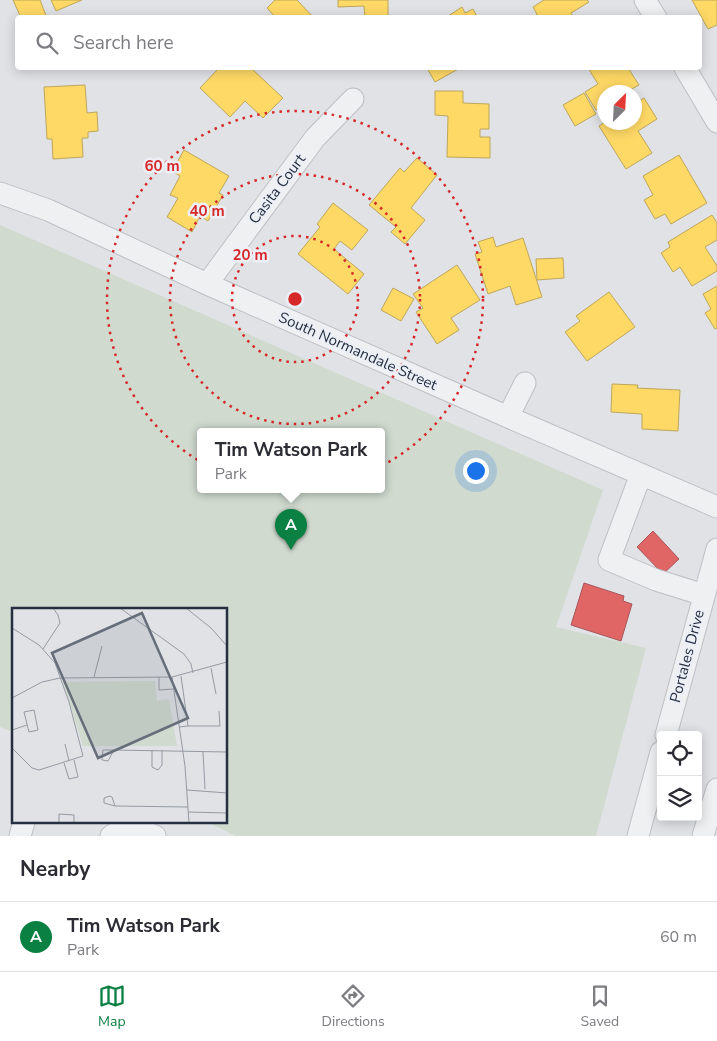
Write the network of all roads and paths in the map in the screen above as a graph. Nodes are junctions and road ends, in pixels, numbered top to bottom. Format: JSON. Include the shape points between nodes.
{"nodes":[{"id":1,"x":645,"y":0,"type":"edge"},
{"id":2,"x":654,"y":15,"type":"edge"},
{"id":3,"x":686,"y":70,"type":"edge"},
{"id":4,"x":353,"y":99,"type":"dead end"},
{"id":5,"x":717,"y":122,"type":"edge"},
{"id":6,"x":0,"y":193,"type":"edge"},
{"id":7,"x":207,"y":284,"type":"junction"},
{"id":8,"x":525,"y":382,"type":"dead end"},
{"id":9,"x":508,"y":417,"type":"junction"},
{"id":10,"x":641,"y":474,"type":"junction"},
{"id":11,"x":717,"y":507,"type":"edge"},
{"id":12,"x":717,"y":549,"type":"edge"},
{"id":13,"x":704,"y":594,"type":"junction"},
{"id":14,"x":667,"y":731,"type":"edge"},
{"id":15,"x":657,"y":767,"type":"edge"},
{"id":16,"x":717,"y":790,"type":"edge"},
{"id":17,"x":127,"y":824,"type":"edge"},
{"id":18,"x":111,"y":836,"type":"edge"},
{"id":19,"x":155,"y":836,"type":"edge"},
{"id":20,"x":638,"y":836,"type":"edge"},
{"id":21,"x":703,"y":836,"type":"edge"}],
"edges":[{"from":1,"to":2,"type":"street"},
{"from":3,"to":5,"type":"street"},
{"from":4,"to":7,"type":"street","name":"Casita Court","via":[[315,138]]},
{"from":6,"to":7,"type":"street","name":"South Normandale Street","via":[[48,210]]},
{"from":7,"to":9,"type":"street","name":"South Normandale Street"},
{"from":8,"to":9,"type":"street"},
{"from":9,"to":10,"type":"street","name":"South Normandale Street"},
{"from":10,"to":11,"type":"street","name":"South Normandale Street"},
{"from":10,"to":13,"type":"street","via":[[609,560],[656,580]]},
{"from":12,"to":13,"type":"street","name":"Portales Drive"},
{"from":13,"to":14,"type":"street","name":"Portales Drive"},
{"from":15,"to":20,"type":"street"},
{"from":16,"to":21,"type":"street"},
{"from":17,"to":18,"type":"street"},
{"from":17,"to":19,"type":"street"}]}
